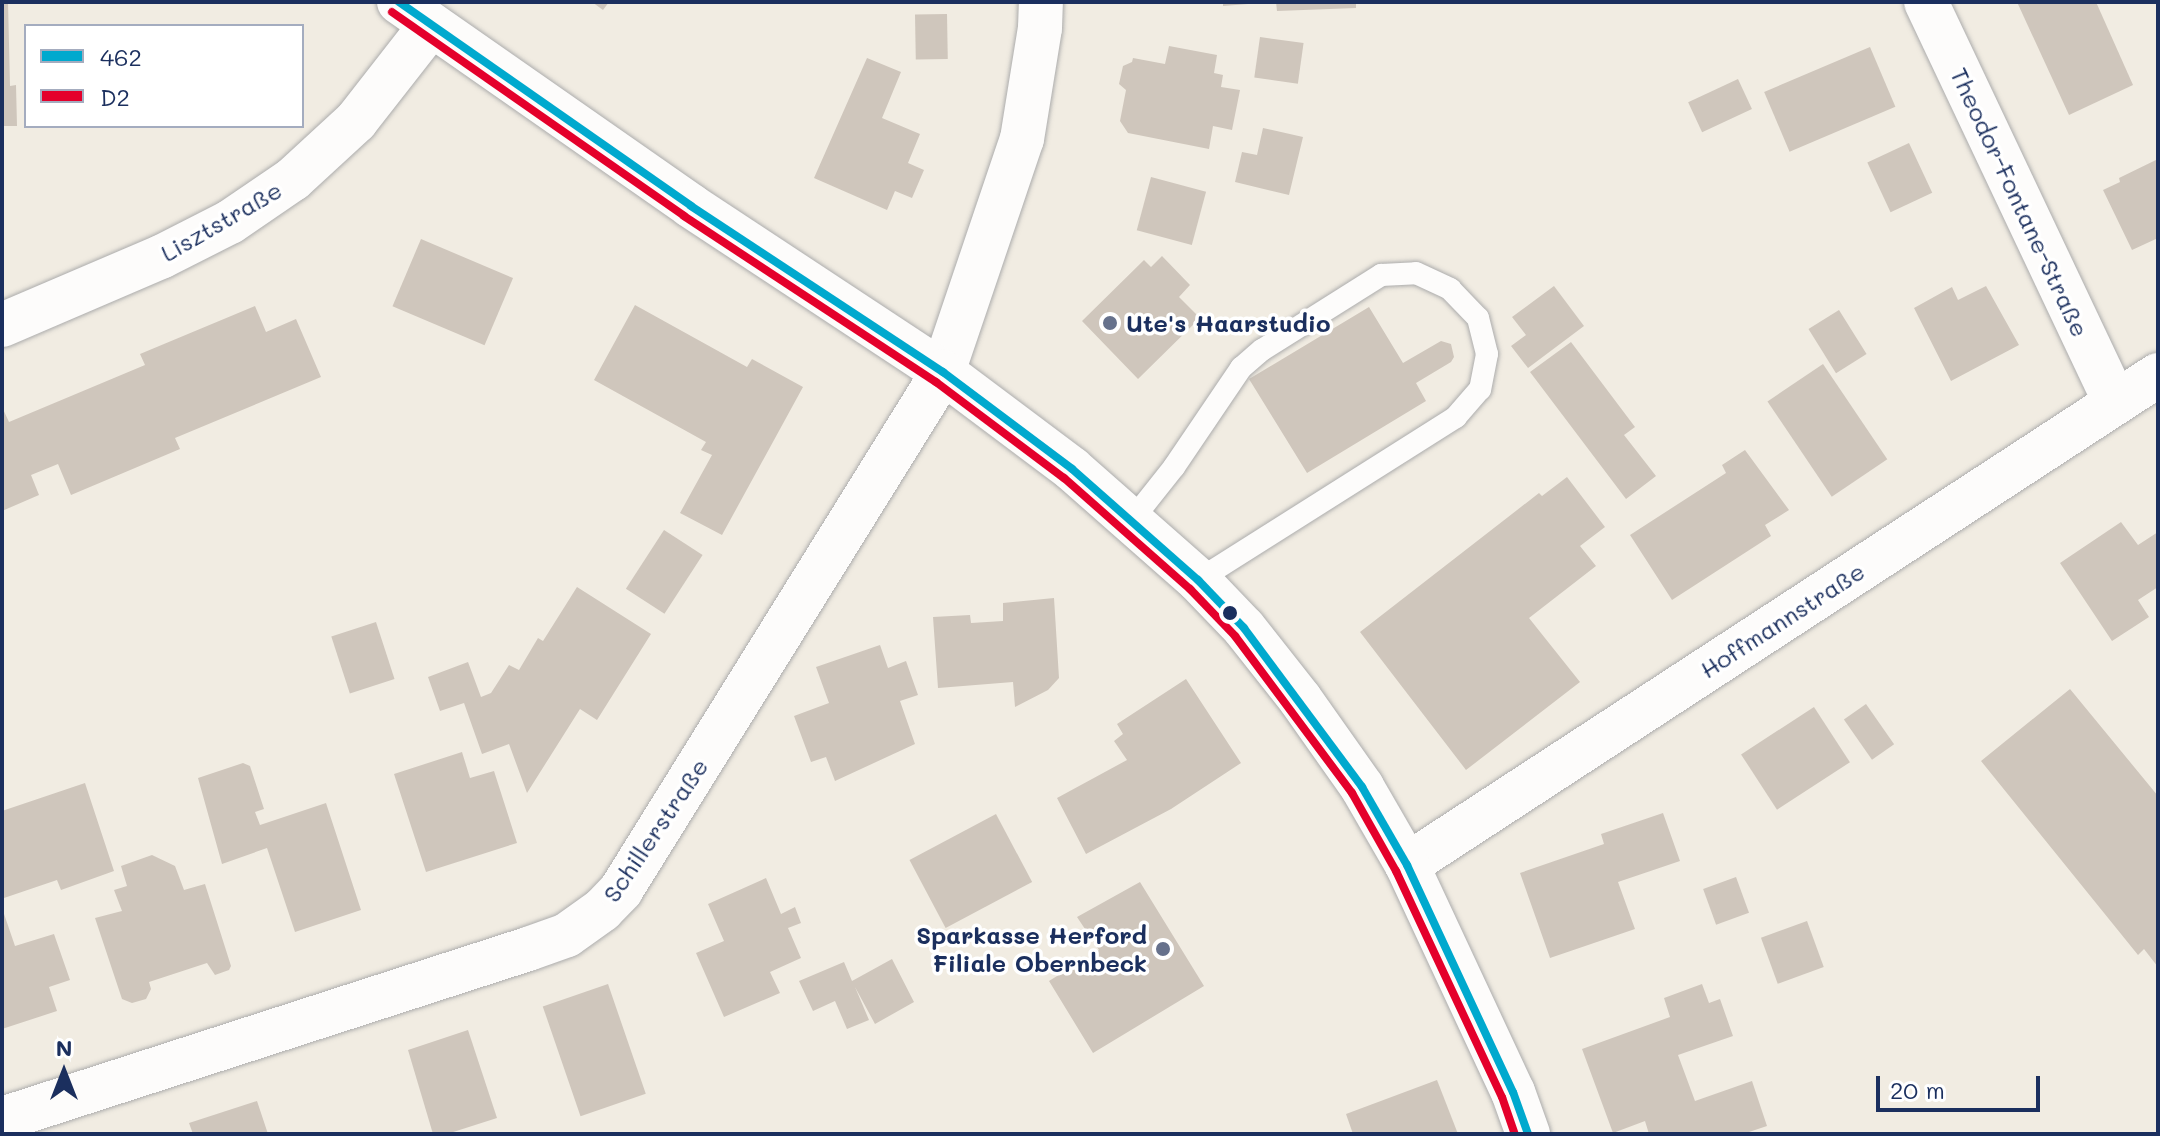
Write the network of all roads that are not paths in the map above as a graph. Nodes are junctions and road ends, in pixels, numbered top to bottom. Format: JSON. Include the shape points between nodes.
{"nodes":[{"id":1,"x":1041,"y":2,"type":"edge"},
{"id":2,"x":1926,"y":2,"type":"edge"},
{"id":3,"x":415,"y":13,"type":"edge"},
{"id":4,"x":2,"y":325,"type":"edge"},
{"id":5,"x":943,"y":372,"type":"junction"},
{"id":6,"x":2158,"y":375,"type":"edge"},
{"id":7,"x":2115,"y":402,"type":"junction"},
{"id":8,"x":1132,"y":520,"type":"junction"},
{"id":9,"x":1198,"y":580,"type":"junction"},
{"id":10,"x":1407,"y":865,"type":"junction"},
{"id":11,"x":2,"y":1119,"type":"edge"},
{"id":12,"x":1528,"y":1134,"type":"edge"}],
"edges":[{"from":1,"to":5,"type":"street","name":"Schillerstraße","via":[[1022,139]]},
{"from":2,"to":7,"type":"street","name":"Theodor-Fontane-Straße"},
{"from":3,"to":4,"type":"street","name":"Lisztstraße","via":[[356,121],[293,179],[230,222],[161,257]]},
{"from":3,"to":5,"type":"street","via":[[691,206]]},
{"from":5,"to":8,"type":"street"},
{"from":5,"to":11,"type":"street","name":"Schillerstraße","via":[[621,890],[602,910],[567,935],[528,949]]},
{"from":6,"to":7,"type":"street","name":"Hoffmannstraße"},
{"from":7,"to":10,"type":"street","name":"Hoffmannstraße"},
{"from":8,"to":9,"type":"street"},
{"from":8,"to":9,"type":"lane","via":[[1234,377],[1262,350],[1381,275],[1416,273],[1450,289],[1478,318],[1487,354],[1480,389],[1456,417]]},
{"from":9,"to":10,"type":"street","via":[[1300,699],[1362,787]]},
{"from":10,"to":12,"type":"street"}]}
